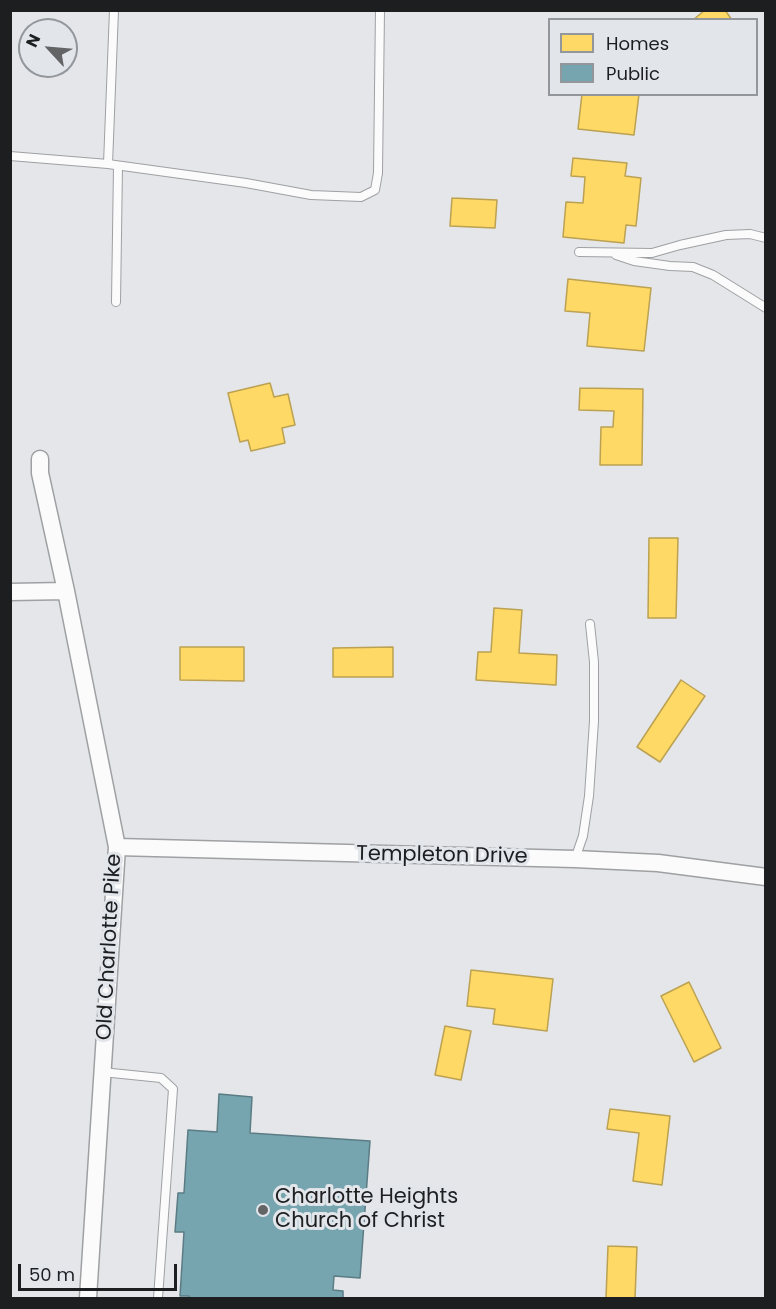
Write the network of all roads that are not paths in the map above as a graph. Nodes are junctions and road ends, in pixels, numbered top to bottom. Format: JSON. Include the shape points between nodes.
{"nodes":[{"id":1,"x":114,"y":10,"type":"edge"},
{"id":2,"x":380,"y":10,"type":"edge"},
{"id":3,"x":10,"y":156,"type":"edge"},
{"id":4,"x":113,"y":165,"type":"junction"},
{"id":5,"x":765,"y":238,"type":"edge"},
{"id":6,"x":579,"y":252,"type":"dead end"},
{"id":7,"x":609,"y":252,"type":"junction"},
{"id":8,"x":117,"y":302,"type":"dead end"},
{"id":9,"x":765,"y":308,"type":"edge"},
{"id":10,"x":40,"y":459,"type":"dead end"},
{"id":11,"x":66,"y":591,"type":"junction"},
{"id":12,"x":10,"y":592,"type":"edge"},
{"id":13,"x":590,"y":624,"type":"dead end"},
{"id":14,"x":117,"y":848,"type":"junction"},
{"id":15,"x":575,"y":859,"type":"junction"},
{"id":16,"x":765,"y":877,"type":"edge"},
{"id":17,"x":102,"y":1072,"type":"junction"},
{"id":18,"x":88,"y":1299,"type":"edge"},
{"id":19,"x":158,"y":1299,"type":"edge"}],
"edges":[{"from":1,"to":4,"type":"lane"},
{"from":2,"to":4,"type":"lane","via":[[375,190],[361,197],[311,195]]},
{"from":3,"to":4,"type":"lane"},
{"from":4,"to":8,"type":"lane"},
{"from":5,"to":7,"type":"lane","via":[[726,235],[652,253]]},
{"from":6,"to":7,"type":"lane"},
{"from":7,"to":9,"type":"lane","via":[[634,261],[693,267]]},
{"from":10,"to":11,"type":"street","name":"Old Charlotte Pike"},
{"from":11,"to":12,"type":"street"},
{"from":11,"to":14,"type":"street","name":"Old Charlotte Pike"},
{"from":13,"to":15,"type":"lane","via":[[594,721],[589,796]]},
{"from":14,"to":15,"type":"street","name":"Templeton Drive"},
{"from":14,"to":17,"type":"street","name":"Old Charlotte Pike"},
{"from":15,"to":16,"type":"street","name":"Templeton Drive","via":[[658,863]]},
{"from":17,"to":18,"type":"street","name":"Old Charlotte Pike"},
{"from":17,"to":19,"type":"lane","via":[[161,1078],[173,1089]]}]}
